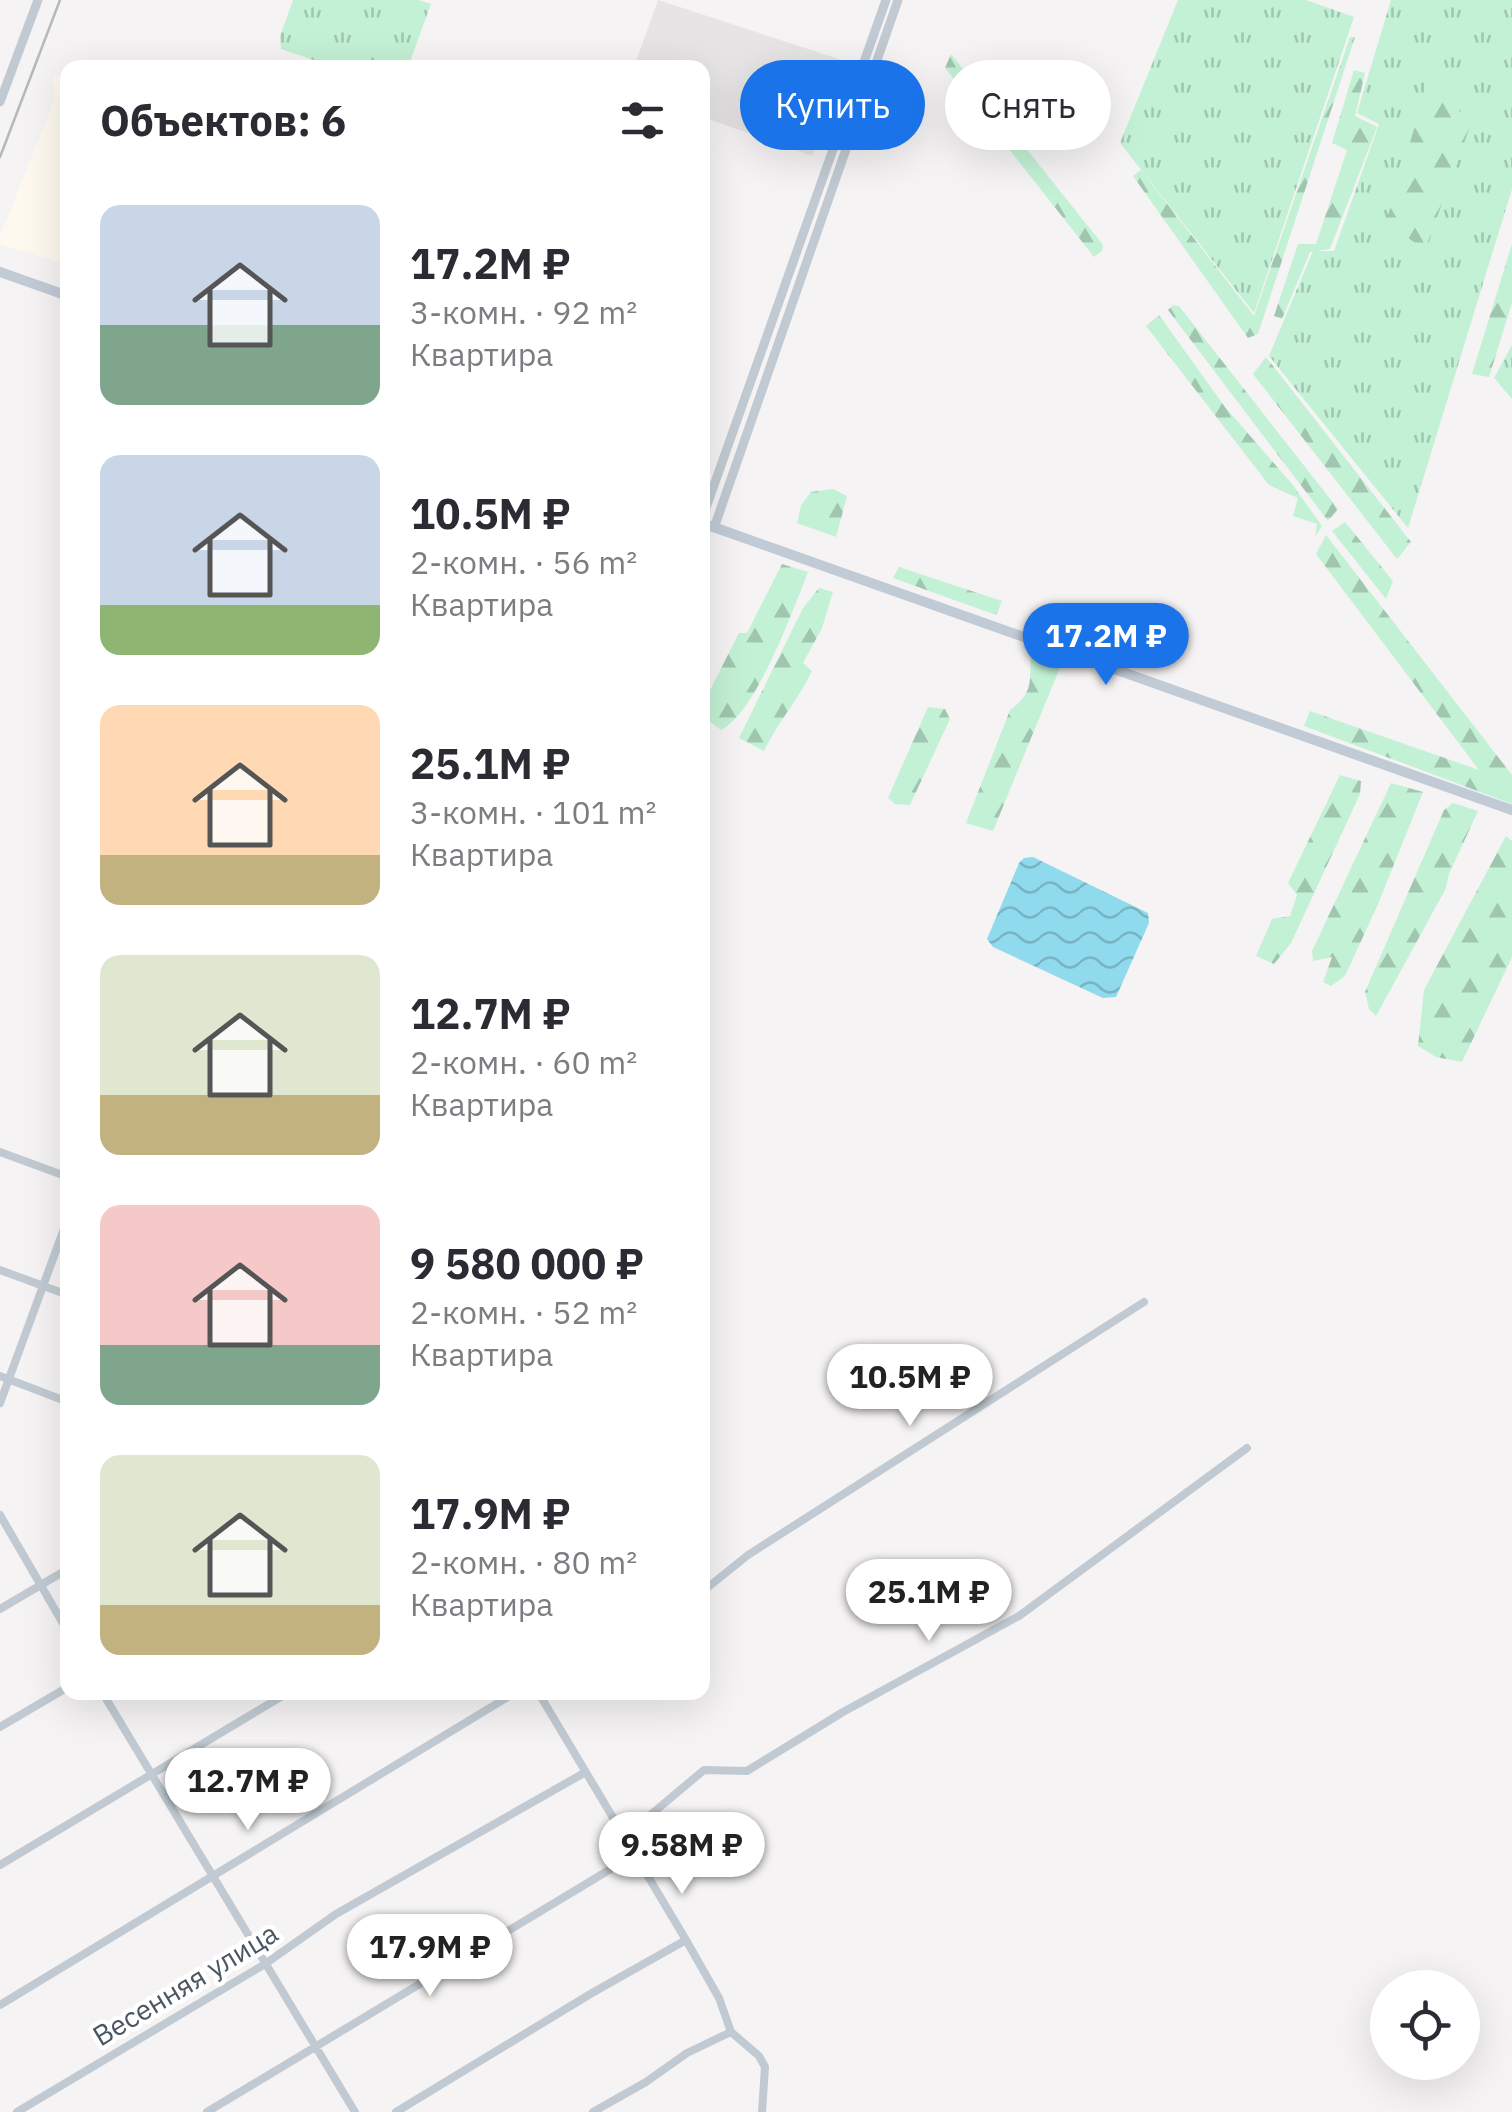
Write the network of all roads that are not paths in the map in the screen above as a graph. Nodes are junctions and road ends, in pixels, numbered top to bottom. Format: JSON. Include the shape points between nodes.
{"nodes":[{"id":1,"x":38,"y":0,"type":"edge"},
{"id":2,"x":886,"y":0,"type":"edge"},
{"id":3,"x":898,"y":0,"type":"edge"},
{"id":4,"x":0,"y":102,"type":"edge"},
{"id":5,"x":0,"y":272,"type":"edge"},
{"id":6,"x":60,"y":293,"type":"edge"},
{"id":7,"x":710,"y":511,"type":"edge"},
{"id":8,"x":710,"y":512,"type":"edge"},
{"id":9,"x":710,"y":524,"type":"edge"},
{"id":10,"x":1512,"y":810,"type":"edge"},
{"id":11,"x":0,"y":1152,"type":"edge"},
{"id":12,"x":60,"y":1175,"type":"edge"},
{"id":13,"x":60,"y":1238,"type":"edge"},
{"id":14,"x":0,"y":1270,"type":"edge"},
{"id":15,"x":41,"y":1285,"type":"junction"},
{"id":16,"x":60,"y":1292,"type":"edge"},
{"id":17,"x":1144,"y":1302,"type":"dead end"},
{"id":18,"x":4,"y":1378,"type":"edge"},
{"id":19,"x":60,"y":1399,"type":"edge"},
{"id":20,"x":0,"y":1403,"type":"edge"},
{"id":21,"x":1247,"y":1448,"type":"dead end"},
{"id":22,"x":0,"y":1516,"type":"edge"},
{"id":23,"x":60,"y":1573,"type":"edge"},
{"id":24,"x":41,"y":1584,"type":"junction"},
{"id":25,"x":710,"y":1585,"type":"edge"},
{"id":26,"x":0,"y":1609,"type":"edge"},
{"id":27,"x":60,"y":1618,"type":"edge"},
{"id":28,"x":60,"y":1692,"type":"edge"},
{"id":29,"x":107,"y":1700,"type":"edge"},
{"id":30,"x":276,"y":1700,"type":"edge"},
{"id":31,"x":503,"y":1700,"type":"edge"},
{"id":32,"x":543,"y":1700,"type":"edge"},
{"id":33,"x":0,"y":1727,"type":"edge"},
{"id":34,"x":584,"y":1773,"type":"junction"},
{"id":35,"x":154,"y":1776,"type":"junction"},
{"id":36,"x":624,"y":1838,"type":"junction"},
{"id":37,"x":634,"y":1855,"type":"junction"},
{"id":38,"x":0,"y":1865,"type":"edge"},
{"id":39,"x":212,"y":1876,"type":"junction"},
{"id":40,"x":686,"y":1940,"type":"junction"},
{"id":41,"x":265,"y":1964,"type":"junction"},
{"id":42,"x":0,"y":2005,"type":"edge"},
{"id":43,"x":732,"y":2032,"type":"junction"},
{"id":44,"x":315,"y":2045,"type":"junction"},
{"id":45,"x":17,"y":2112,"type":"edge"},
{"id":46,"x":207,"y":2112,"type":"edge"},
{"id":47,"x":355,"y":2112,"type":"edge"},
{"id":48,"x":396,"y":2112,"type":"edge"},
{"id":49,"x":593,"y":2112,"type":"edge"},
{"id":50,"x":762,"y":2112,"type":"edge"}],
"edges":[{"from":1,"to":4,"type":"street"},
{"from":2,"to":7,"type":"street"},
{"from":3,"to":8,"type":"street"},
{"from":5,"to":6,"type":"main road"},
{"from":9,"to":10,"type":"main road"},
{"from":11,"to":12,"type":"street"},
{"from":13,"to":15,"type":"street"},
{"from":14,"to":15,"type":"street"},
{"from":15,"to":16,"type":"street"},
{"from":15,"to":18,"type":"street"},
{"from":17,"to":25,"type":"street","via":[[748,1554]]},
{"from":18,"to":19,"type":"street"},
{"from":18,"to":20,"type":"street"},
{"from":21,"to":36,"type":"street","via":[[1018,1616],[747,1771],[704,1770]]},
{"from":22,"to":24,"type":"street"},
{"from":23,"to":24,"type":"street"},
{"from":24,"to":26,"type":"street"},
{"from":24,"to":27,"type":"street"},
{"from":28,"to":33,"type":"street"},
{"from":29,"to":35,"type":"street"},
{"from":30,"to":35,"type":"street"},
{"from":31,"to":39,"type":"street"},
{"from":32,"to":34,"type":"street"},
{"from":34,"to":36,"type":"street"},
{"from":34,"to":41,"type":"street","name":"Весенняя улица","via":[[336,1914]]},
{"from":35,"to":38,"type":"street"},
{"from":35,"to":39,"type":"street"},
{"from":36,"to":37,"type":"street"},
{"from":37,"to":40,"type":"street"},
{"from":37,"to":44,"type":"street"},
{"from":39,"to":41,"type":"street"},
{"from":39,"to":42,"type":"street"},
{"from":40,"to":43,"type":"street"},
{"from":40,"to":48,"type":"street"},
{"from":41,"to":44,"type":"street"},
{"from":41,"to":45,"type":"street","name":"Весенняя улица"},
{"from":43,"to":49,"type":"street"},
{"from":43,"to":50,"type":"street","via":[[754,2048],[765,2067]]},
{"from":44,"to":46,"type":"street"},
{"from":44,"to":47,"type":"street"}]}
